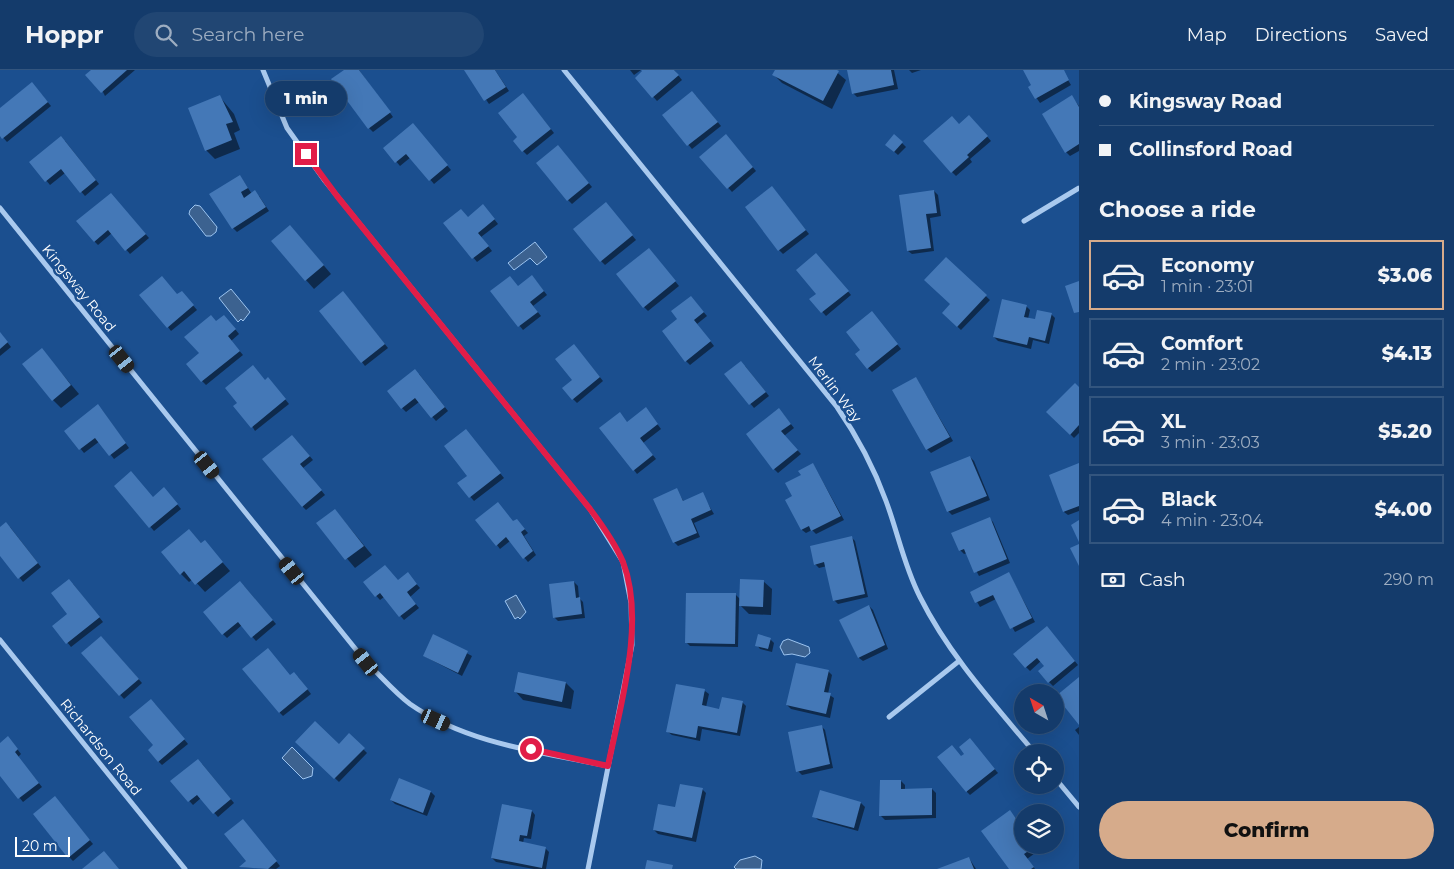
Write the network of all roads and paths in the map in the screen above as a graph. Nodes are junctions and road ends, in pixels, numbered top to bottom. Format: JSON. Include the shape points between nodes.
{"nodes":[{"id":1,"x":263,"y":70,"type":"edge"},
{"id":2,"x":564,"y":70,"type":"edge"},
{"id":3,"x":1079,"y":188,"type":"edge"},
{"id":4,"x":0,"y":208,"type":"edge"},
{"id":5,"x":1024,"y":221,"type":"dead end"},
{"id":6,"x":0,"y":640,"type":"edge"},
{"id":7,"x":959,"y":661,"type":"junction"},
{"id":8,"x":889,"y":717,"type":"dead end"},
{"id":9,"x":1027,"y":744,"type":"edge"},
{"id":10,"x":608,"y":766,"type":"junction"},
{"id":11,"x":1064,"y":789,"type":"edge"},
{"id":12,"x":1079,"y":807,"type":"edge"},
{"id":13,"x":185,"y":869,"type":"edge"},
{"id":14,"x":588,"y":869,"type":"edge"}],
"edges":[{"from":1,"to":10,"type":"street","via":[[287,128],[325,181],[590,509],[623,562],[631,603],[632,645]]},
{"from":2,"to":7,"type":"street","name":"Merlin Way","via":[[850,426],[878,480],[906,566],[942,636]]},
{"from":3,"to":5,"type":"street"},
{"from":4,"to":10,"type":"street","name":"Kingsway Road","via":[[366,662],[408,703],[473,736]]},
{"from":6,"to":13,"type":"street","name":"Richardson Road"},
{"from":7,"to":8,"type":"street"},
{"from":7,"to":9,"type":"street","name":"Merlin Way"},
{"from":10,"to":14,"type":"street"},
{"from":11,"to":12,"type":"street"}]}
